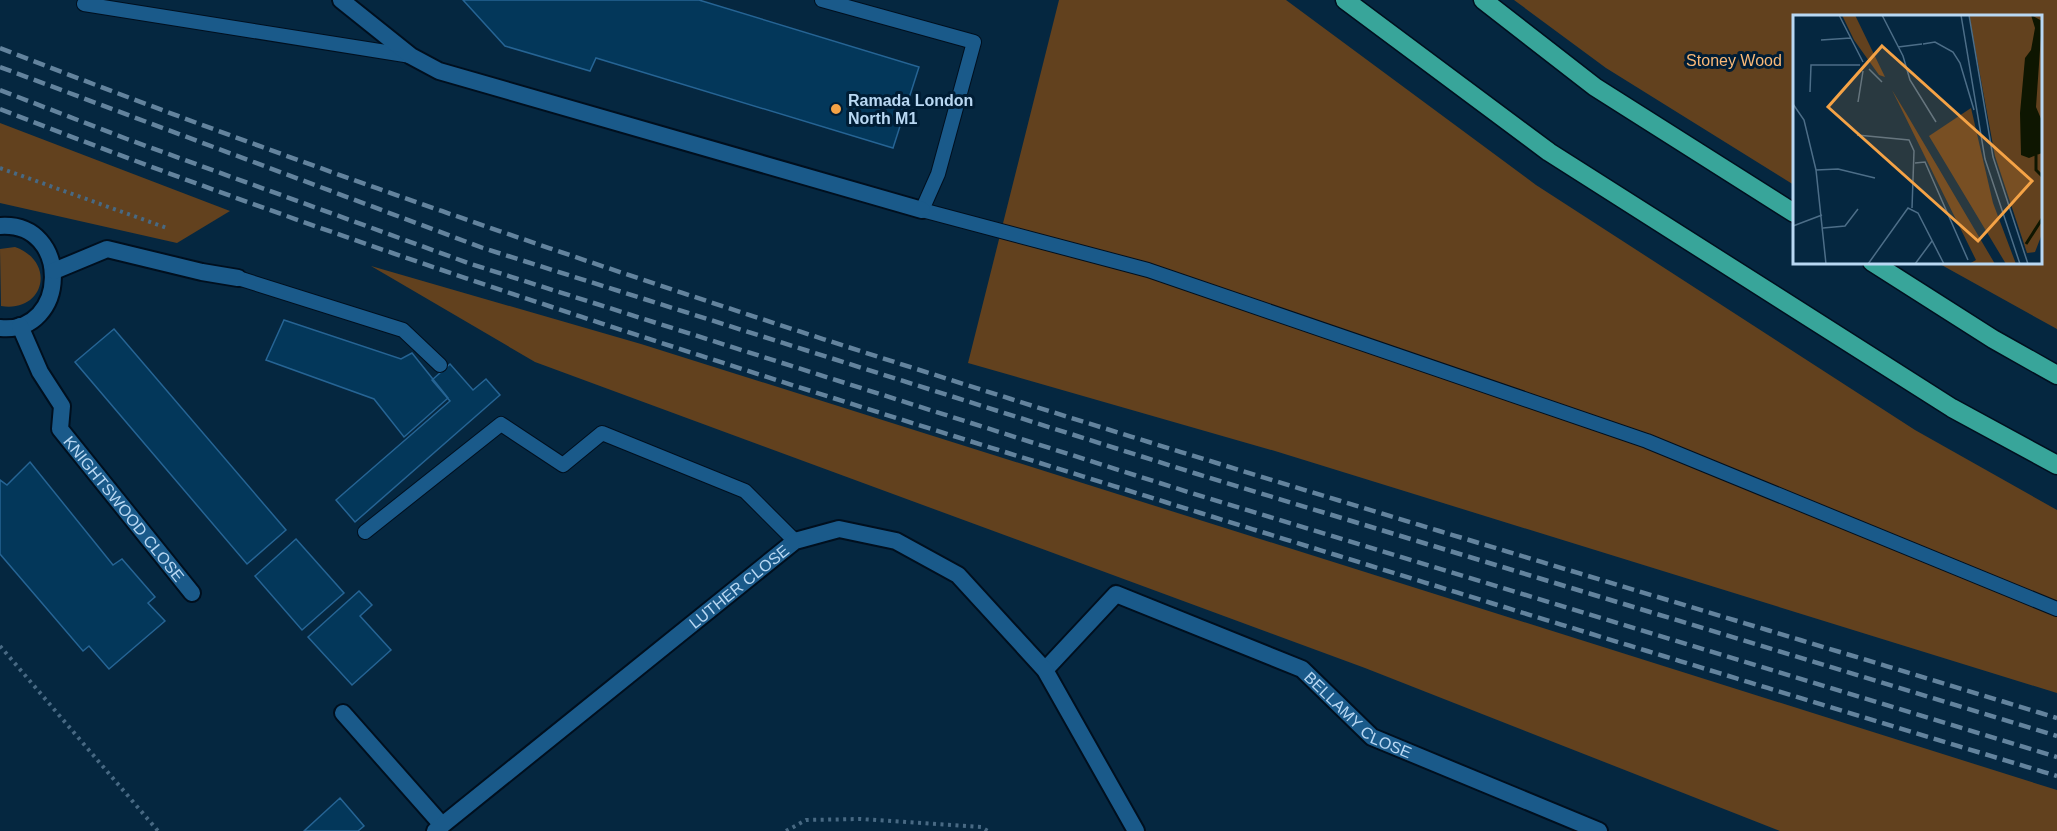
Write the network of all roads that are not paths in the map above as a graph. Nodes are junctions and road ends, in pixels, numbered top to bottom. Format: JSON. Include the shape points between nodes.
{"nodes":[{"id":1,"x":341,"y":0,"type":"edge"},
{"id":2,"x":822,"y":0,"type":"edge"},
{"id":3,"x":1345,"y":0,"type":"edge"},
{"id":4,"x":1483,"y":0,"type":"edge"},
{"id":5,"x":84,"y":4,"type":"dead end"},
{"id":6,"x":411,"y":57,"type":"junction"},
{"id":7,"x":922,"y":210,"type":"junction"},
{"id":8,"x":1793,"y":212,"type":"edge"},
{"id":9,"x":0,"y":226,"type":"edge"},
{"id":10,"x":1875,"y":264,"type":"edge"},
{"id":11,"x":54,"y":271,"type":"junction"},
{"id":12,"x":238,"y":278,"type":"joint"},
{"id":13,"x":20,"y":326,"type":"junction"},
{"id":14,"x":0,"y":328,"type":"edge"},
{"id":15,"x":440,"y":365,"type":"dead end"},
{"id":16,"x":2057,"y":375,"type":"edge"},
{"id":17,"x":2057,"y":465,"type":"edge"},
{"id":18,"x":365,"y":532,"type":"dead end"},
{"id":19,"x":795,"y":541,"type":"junction"},
{"id":20,"x":192,"y":593,"type":"dead end"},
{"id":21,"x":2057,"y":609,"type":"edge"},
{"id":22,"x":1045,"y":670,"type":"junction"},
{"id":23,"x":344,"y":713,"type":"dead end"},
{"id":24,"x":438,"y":828,"type":"edge"},
{"id":25,"x":1136,"y":831,"type":"edge"},
{"id":26,"x":1599,"y":831,"type":"edge"}],
"edges":[{"from":1,"to":6,"type":"street"},
{"from":2,"to":7,"type":"lane","via":[[975,42],[938,174]]},
{"from":3,"to":17,"type":"highway","via":[[1549,152],[1952,408]]},
{"from":4,"to":8,"type":"highway","via":[[1595,87]]},
{"from":5,"to":6,"type":"lane"},
{"from":6,"to":7,"type":"street","via":[[439,71]]},
{"from":7,"to":21,"type":"lane","via":[[1148,270],[1647,441]]},
{"from":9,"to":11,"type":"street","via":[[24,230],[39,240]]},
{"from":10,"to":16,"type":"highway"},
{"from":11,"to":12,"type":"street","via":[[107,249]]},
{"from":11,"to":13,"type":"street","via":[[47,304],[36,317]]},
{"from":12,"to":15,"type":"lane","via":[[403,330]]},
{"from":13,"to":14,"type":"street"},
{"from":13,"to":20,"type":"street","name":"KNIGHTSWOOD CLOSE","via":[[40,372],[62,406],[60,429]]},
{"from":18,"to":19,"type":"lane","via":[[501,424],[563,465],[602,433],[745,490]]},
{"from":19,"to":22,"type":"street","name":"LUTHER CLOSE","via":[[839,529],[896,541],[958,574]]},
{"from":19,"to":24,"type":"street","name":"LUTHER CLOSE"},
{"from":22,"to":25,"type":"street","name":"LUTHER CLOSE"},
{"from":22,"to":26,"type":"street","name":"BELLAMY CLOSE","via":[[1116,594],[1302,669],[1372,737]]},
{"from":23,"to":24,"type":"street"}]}
